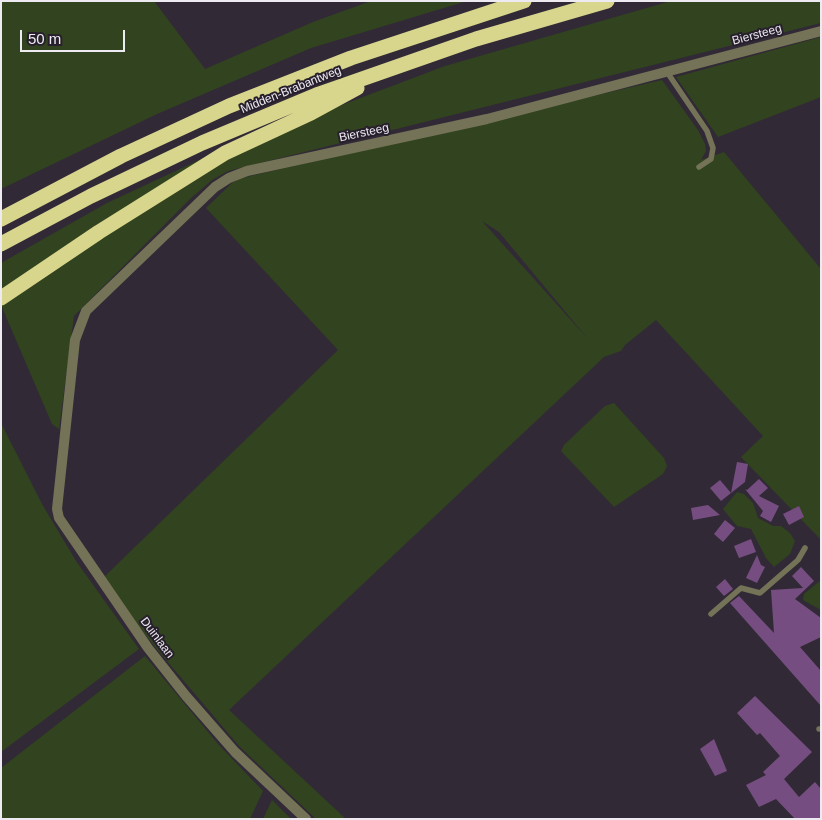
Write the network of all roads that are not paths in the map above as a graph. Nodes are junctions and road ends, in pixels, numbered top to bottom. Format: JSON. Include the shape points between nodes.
{"nodes":[{"id":1,"x":524,"y":1,"type":"edge"},
{"id":2,"x":607,"y":1,"type":"edge"},
{"id":3,"x":821,"y":30,"type":"edge"},
{"id":4,"x":402,"y":64,"type":"junction"},
{"id":5,"x":667,"y":72,"type":"junction"},
{"id":6,"x":699,"y":166,"type":"dead end"},
{"id":7,"x":1,"y":219,"type":"edge"},
{"id":8,"x":1,"y":244,"type":"edge"},
{"id":9,"x":1,"y":298,"type":"edge"},
{"id":10,"x":64,"y":438,"type":"joint"},
{"id":11,"x":805,"y":548,"type":"dead end"},
{"id":12,"x":711,"y":614,"type":"dead end"},
{"id":13,"x":306,"y":819,"type":"edge"}],
"edges":[{"from":1,"to":7,"type":"highway","name":"Midden-Brabantweg","via":[[358,55],[229,106],[121,156]]},
{"from":2,"to":4,"type":"highway","name":"Midden-Brabantweg","via":[[476,38]]},
{"from":3,"to":5,"type":"street","name":"Biersteeg"},
{"from":4,"to":8,"type":"highway","name":"Midden-Brabantweg","via":[[202,142]]},
{"from":4,"to":9,"type":"highway","via":[[311,113],[225,153]]},
{"from":5,"to":6,"type":"lane","via":[[707,131],[713,148],[712,159]]},
{"from":5,"to":10,"type":"street","name":"Biersteeg","via":[[488,119],[246,171],[229,178],[202,198],[86,311],[75,340]]},
{"from":10,"to":13,"type":"street","name":"Duinlaan","via":[[56,509],[64,529],[186,696],[235,752]]},
{"from":11,"to":12,"type":"lane","via":[[798,560],[760,593],[741,588]]}]}
